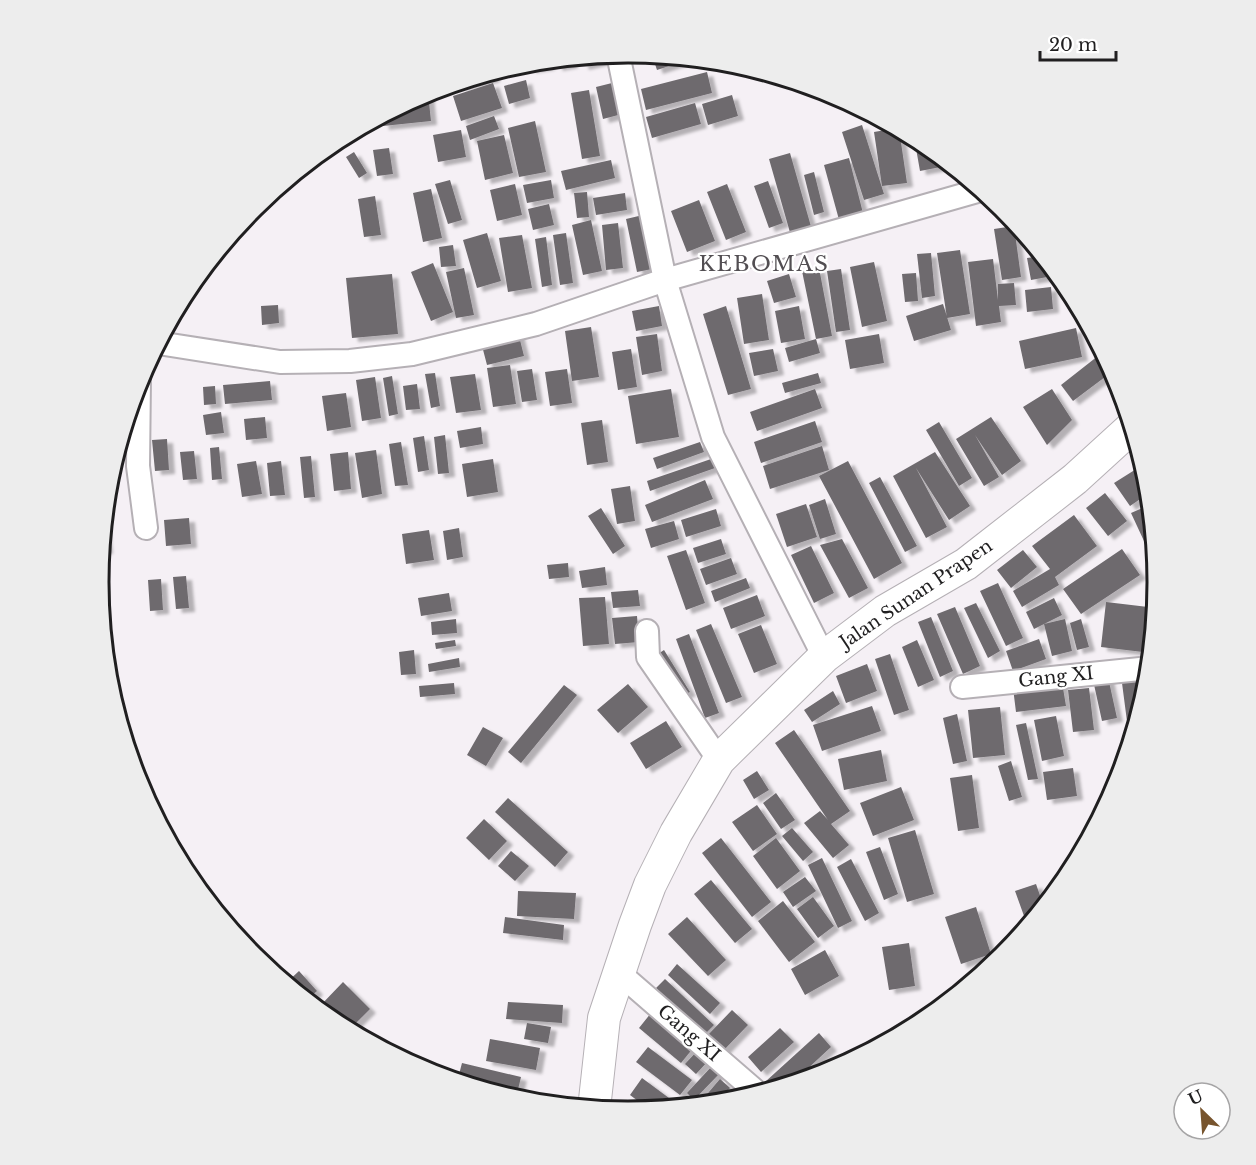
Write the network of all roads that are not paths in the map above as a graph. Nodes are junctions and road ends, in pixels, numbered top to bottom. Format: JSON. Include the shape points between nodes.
{"nodes":[{"id":1,"x":620,"y":63,"type":"edge"},
{"id":2,"x":970,"y":191,"type":"edge"},
{"id":3,"x":665,"y":280,"type":"junction"},
{"id":4,"x":167,"y":344,"type":"edge"},
{"id":5,"x":139,"y":409,"type":"edge"},
{"id":6,"x":1125,"y":433,"type":"edge"},
{"id":7,"x":146,"y":528,"type":"dead end"},
{"id":8,"x":647,"y":631,"type":"dead end"},
{"id":9,"x":824,"y":657,"type":"junction"},
{"id":10,"x":1140,"y":669,"type":"edge"},
{"id":11,"x":962,"y":687,"type":"dead end"},
{"id":12,"x":719,"y":760,"type":"junction"},
{"id":13,"x":618,"y":972,"type":"junction"},
{"id":14,"x":751,"y":1087,"type":"edge"},
{"id":15,"x":595,"y":1101,"type":"edge"}],
"edges":[{"from":1,"to":3,"type":"street"},
{"from":2,"to":3,"type":"street"},
{"from":3,"to":4,"type":"street","via":[[536,324],[412,354],[350,361],[280,362]]},
{"from":3,"to":9,"type":"street","via":[[713,437]]},
{"from":5,"to":7,"type":"street","via":[[138,466]]},
{"from":6,"to":9,"type":"main road","name":"Jalan Sunan Prapen","via":[[966,564],[885,611]]},
{"from":8,"to":12,"type":"street","via":[[648,657]]},
{"from":9,"to":12,"type":"main road","name":"Jalan Sunan Prapen"},
{"from":10,"to":11,"type":"street","name":"Gang XI"},
{"from":12,"to":13,"type":"main road","name":"Jalan Sunan Prapen","via":[[650,885]]},
{"from":13,"to":14,"type":"street","name":"Gang XI"},
{"from":13,"to":15,"type":"main road","name":"Jalan Sunan Prapen","via":[[604,1018]]}]}
